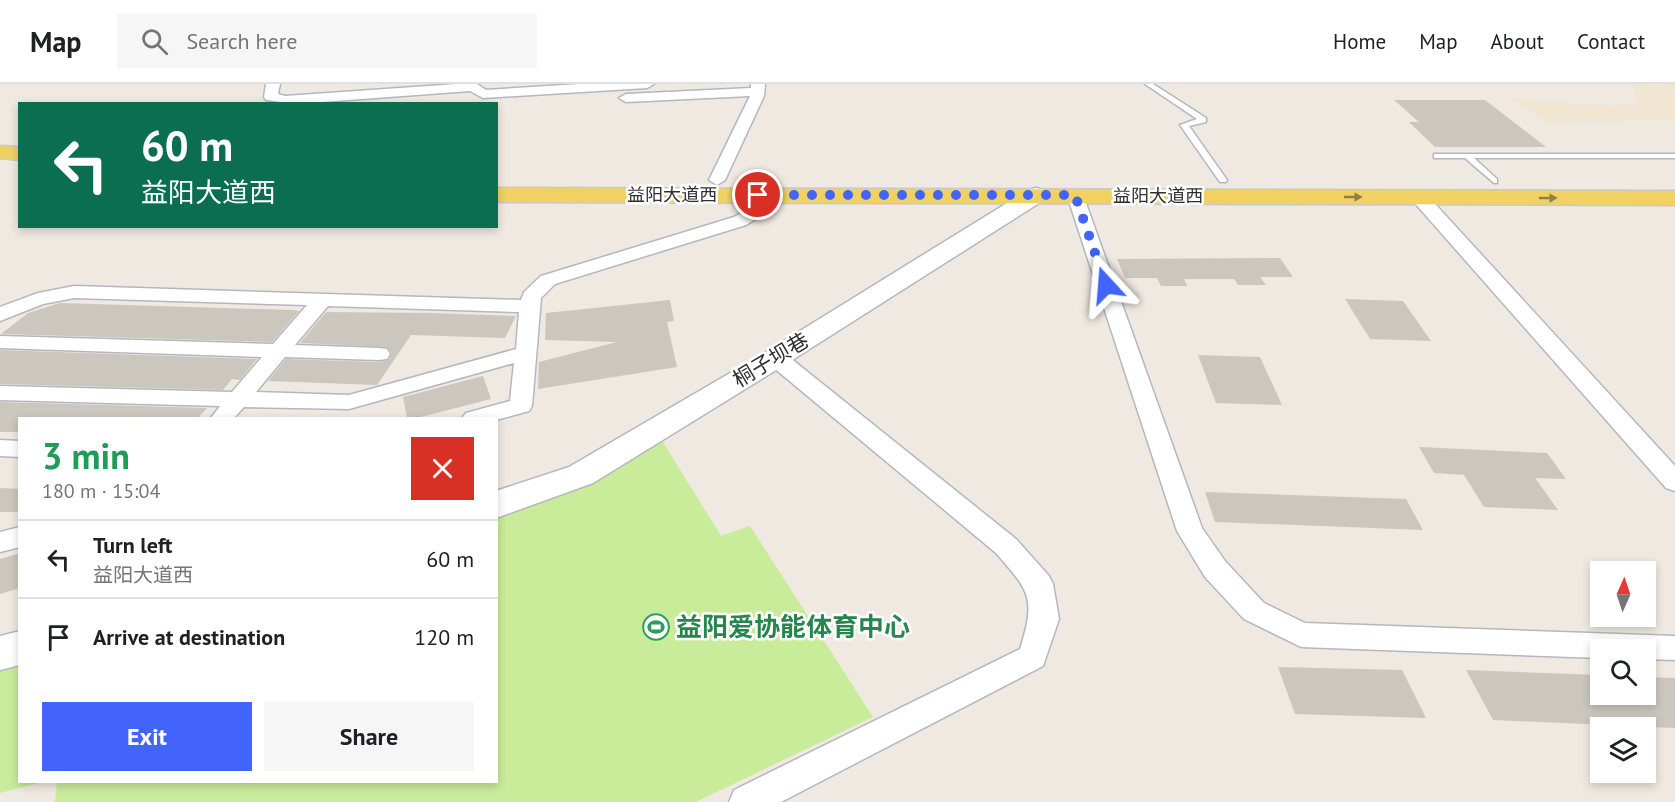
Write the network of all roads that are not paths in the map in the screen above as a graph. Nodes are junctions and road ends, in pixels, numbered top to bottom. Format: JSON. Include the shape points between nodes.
{"nodes":[{"id":1,"x":273,"y":84,"type":"edge"},
{"id":2,"x":647,"y":84,"type":"edge"},
{"id":3,"x":1148,"y":84,"type":"edge"},
{"id":4,"x":758,"y":88,"type":"edge"},
{"id":5,"x":498,"y":104,"type":"edge"},
{"id":6,"x":0,"y":152,"type":"edge"},
{"id":7,"x":18,"y":154,"type":"edge"},
{"id":8,"x":1437,"y":156,"type":"dead end"},
{"id":9,"x":1467,"y":156,"type":"junction"},
{"id":10,"x":1675,"y":156,"type":"edge"},
{"id":11,"x":0,"y":171,"type":"edge"},
{"id":12,"x":18,"y":173,"type":"edge"},
{"id":13,"x":498,"y":180,"type":"edge"},
{"id":14,"x":717,"y":180,"type":"junction"},
{"id":15,"x":1223,"y":180,"type":"junction"},
{"id":16,"x":1494,"y":181,"type":"junction"},
{"id":17,"x":1675,"y":182,"type":"edge"},
{"id":18,"x":498,"y":195,"type":"edge"},
{"id":19,"x":781,"y":195,"type":"junction"},
{"id":20,"x":1036,"y":195,"type":"junction"},
{"id":21,"x":1075,"y":195,"type":"junction"},
{"id":22,"x":1419,"y":197,"type":"junction"},
{"id":23,"x":1675,"y":198,"type":"edge"},
{"id":24,"x":323,"y":299,"type":"junction"},
{"id":25,"x":531,"y":306,"type":"junction"},
{"id":26,"x":0,"y":315,"type":"edge"},
{"id":27,"x":0,"y":342,"type":"edge"},
{"id":28,"x":279,"y":351,"type":"junction"},
{"id":29,"x":525,"y":353,"type":"junction"},
{"id":30,"x":379,"y":354,"type":"dead end"},
{"id":31,"x":776,"y":358,"type":"junction"},
{"id":32,"x":0,"y":393,"type":"edge"},
{"id":33,"x":238,"y":399,"type":"junction"},
{"id":34,"x":223,"y":417,"type":"edge"},
{"id":35,"x":478,"y":417,"type":"edge"},
{"id":36,"x":0,"y":448,"type":"edge"},
{"id":37,"x":18,"y":449,"type":"edge"},
{"id":38,"x":1675,"y":482,"type":"edge"},
{"id":39,"x":498,"y":504,"type":"edge"},
{"id":40,"x":18,"y":538,"type":"edge"},
{"id":41,"x":0,"y":542,"type":"edge"},
{"id":42,"x":18,"y":648,"type":"edge"},
{"id":43,"x":1675,"y":648,"type":"edge"},
{"id":44,"x":0,"y":653,"type":"edge"},
{"id":45,"x":746,"y":802,"type":"edge"}],
"edges":[{"from":1,"to":2,"type":"street","via":[[271,97],[285,100],[473,87],[483,94]]},
{"from":3,"to":15,"type":"lane","via":[[1203,120],[1184,125]]},
{"from":4,"to":5,"type":"street"},
{"from":4,"to":14,"type":"street"},
{"from":6,"to":7,"type":"main road"},
{"from":8,"to":9,"type":"lane"},
{"from":9,"to":10,"type":"lane"},
{"from":9,"to":16,"type":"lane"},
{"from":11,"to":12,"type":"main road"},
{"from":13,"to":14,"type":"main road","name":"益阳大道西"},
{"from":14,"to":15,"type":"main road","name":"益阳大道西"},
{"from":15,"to":16,"type":"main road","name":"益阳大道西"},
{"from":16,"to":17,"type":"main road","name":"益阳大道西"},
{"from":18,"to":19,"type":"main road","name":"益阳大道西"},
{"from":19,"to":20,"type":"main road","name":"益阳大道西"},
{"from":19,"to":25,"type":"street","via":[[740,221],[548,280],[531,296]]},
{"from":20,"to":21,"type":"main road","name":"益阳大道西"},
{"from":20,"to":31,"type":"street","name":"桐子坝巷"},
{"from":21,"to":22,"type":"main road","name":"益阳大道西","one_way":true},
{"from":21,"to":43,"type":"street","via":[[1190,531],[1215,569],[1254,611],[1301,635]]},
{"from":22,"to":23,"type":"main road","name":"益阳大道西","one_way":true},
{"from":22,"to":38,"type":"street"},
{"from":24,"to":25,"type":"street"},
{"from":24,"to":26,"type":"street","via":[[74,292],[44,296]]},
{"from":24,"to":28,"type":"street"},
{"from":25,"to":29,"type":"street"},
{"from":27,"to":28,"type":"street"},
{"from":28,"to":30,"type":"street"},
{"from":28,"to":33,"type":"street"},
{"from":29,"to":33,"type":"street","via":[[349,402]]},
{"from":29,"to":35,"type":"street","via":[[521,406]]},
{"from":31,"to":39,"type":"street","name":"桐子坝巷","via":[[581,474]]},
{"from":31,"to":45,"type":"street","via":[[1006,546],[1039,584],[1044,620],[1032,657]]},
{"from":32,"to":33,"type":"street"},
{"from":33,"to":34,"type":"street"},
{"from":36,"to":37,"type":"street"},
{"from":40,"to":41,"type":"street"},
{"from":42,"to":44,"type":"street"}]}
